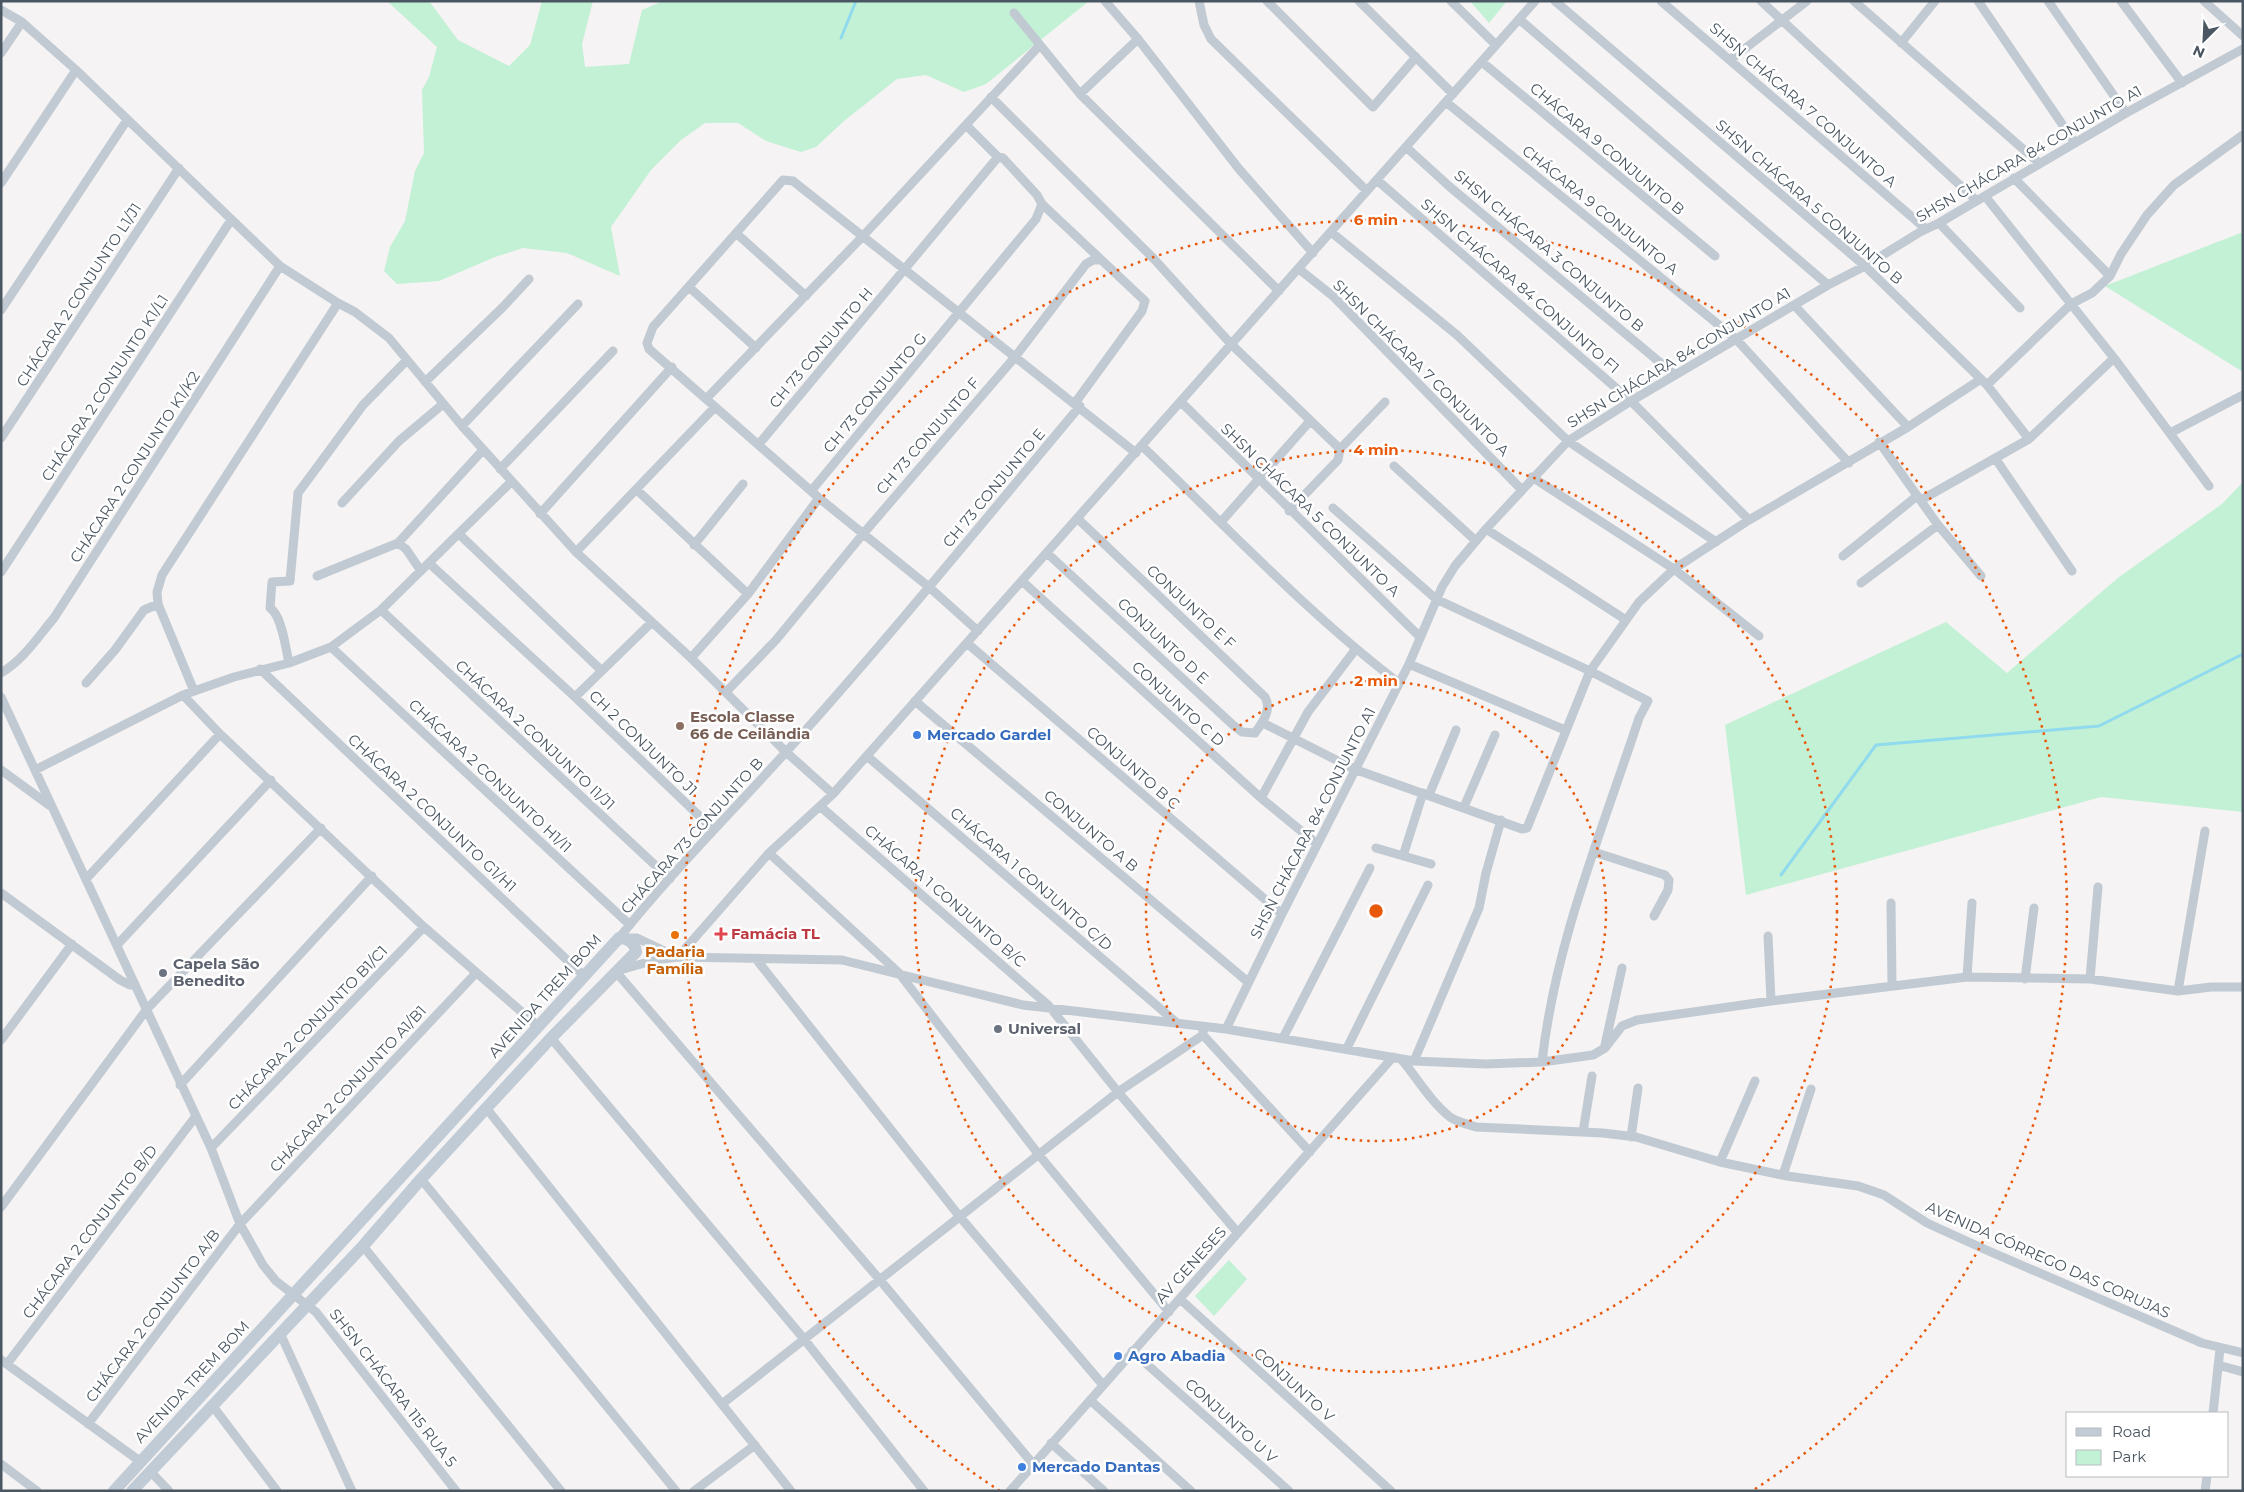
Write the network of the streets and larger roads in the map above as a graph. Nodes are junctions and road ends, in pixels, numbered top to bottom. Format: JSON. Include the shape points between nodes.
{"nodes":[{"id":1,"x":1105,"y":1,"type":"edge"},
{"id":2,"x":1199,"y":1,"type":"edge"},
{"id":3,"x":1267,"y":1,"type":"edge"},
{"id":4,"x":1360,"y":1,"type":"edge"},
{"id":5,"x":1451,"y":1,"type":"edge"},
{"id":6,"x":1535,"y":1,"type":"edge"},
{"id":7,"x":1555,"y":1,"type":"edge"},
{"id":8,"x":1661,"y":1,"type":"edge"},
{"id":9,"x":1761,"y":1,"type":"edge"},
{"id":10,"x":1806,"y":1,"type":"edge"},
{"id":11,"x":1854,"y":1,"type":"edge"},
{"id":12,"x":1934,"y":1,"type":"edge"},
{"id":13,"x":1978,"y":1,"type":"edge"},
{"id":14,"x":2048,"y":1,"type":"edge"},
{"id":15,"x":2121,"y":1,"type":"edge"},
{"id":16,"x":2204,"y":1,"type":"edge"},
{"id":17,"x":1,"y":10,"type":"edge"},
{"id":18,"x":1014,"y":13,"type":"dead end"},
{"id":19,"x":1519,"y":19,"type":"junction"},
{"id":20,"x":1781,"y":20,"type":"junction"},
{"id":21,"x":22,"y":22,"type":"junction"},
{"id":22,"x":2243,"y":36,"type":"edge"},
{"id":23,"x":1138,"y":39,"type":"junction"},
{"id":24,"x":1901,"y":43,"type":"junction"},
{"id":25,"x":1496,"y":45,"type":"junction"},
{"id":26,"x":1038,"y":46,"type":"junction"},
{"id":27,"x":2243,"y":49,"type":"edge"},
{"id":28,"x":1,"y":53,"type":"edge"},
{"id":29,"x":1416,"y":57,"type":"junction"},
{"id":30,"x":1730,"y":60,"type":"junction"},
{"id":31,"x":1482,"y":62,"type":"junction"},
{"id":32,"x":76,"y":70,"type":"junction"},
{"id":33,"x":2182,"y":83,"type":"junction"},
{"id":34,"x":1080,"y":94,"type":"junction"},
{"id":35,"x":1453,"y":94,"type":"junction"},
{"id":36,"x":991,"y":97,"type":"junction"},
{"id":37,"x":1446,"y":102,"type":"junction"},
{"id":38,"x":2126,"y":113,"type":"junction"},
{"id":39,"x":127,"y":120,"type":"junction"},
{"id":40,"x":966,"y":125,"type":"junction"},
{"id":41,"x":2243,"y":134,"type":"edge"},
{"id":42,"x":2076,"y":143,"type":"junction"},
{"id":43,"x":1406,"y":147,"type":"junction"},
{"id":44,"x":998,"y":157,"type":"junction"},
{"id":45,"x":2039,"y":163,"type":"junction"},
{"id":46,"x":179,"y":168,"type":"junction"},
{"id":47,"x":2014,"y":178,"type":"junction"},
{"id":48,"x":1377,"y":180,"type":"junction"},
{"id":49,"x":1,"y":183,"type":"edge"},
{"id":50,"x":1367,"y":191,"type":"junction"},
{"id":51,"x":1981,"y":198,"type":"junction"},
{"id":52,"x":1042,"y":204,"type":"junction"},
{"id":53,"x":231,"y":220,"type":"junction"},
{"id":54,"x":1939,"y":223,"type":"junction"},
{"id":55,"x":1926,"y":229,"type":"junction"},
{"id":56,"x":1331,"y":232,"type":"junction"},
{"id":57,"x":736,"y":233,"type":"junction"},
{"id":58,"x":863,"y":236,"type":"junction"},
{"id":59,"x":1313,"y":253,"type":"junction"},
{"id":60,"x":1715,"y":256,"type":"dead end"},
{"id":61,"x":1099,"y":260,"type":"junction"},
{"id":62,"x":280,"y":266,"type":"junction"},
{"id":63,"x":1865,"y":266,"type":"junction"},
{"id":64,"x":905,"y":269,"type":"junction"},
{"id":65,"x":1299,"y":269,"type":"junction"},
{"id":66,"x":2110,"y":276,"type":"junction"},
{"id":67,"x":529,"y":279,"type":"dead end"},
{"id":68,"x":1828,"y":285,"type":"junction"},
{"id":69,"x":689,"y":287,"type":"junction"},
{"id":70,"x":1279,"y":291,"type":"junction"},
{"id":71,"x":806,"y":296,"type":"junction"},
{"id":72,"x":338,"y":303,"type":"junction"},
{"id":73,"x":578,"y":304,"type":"dead end"},
{"id":74,"x":2071,"y":304,"type":"junction"},
{"id":75,"x":1794,"y":305,"type":"junction"},
{"id":76,"x":2020,"y":308,"type":"dead end"},
{"id":77,"x":1,"y":310,"type":"edge"},
{"id":78,"x":960,"y":313,"type":"junction"},
{"id":79,"x":1736,"y":339,"type":"junction"},
{"id":80,"x":1232,"y":344,"type":"junction"},
{"id":81,"x":756,"y":348,"type":"junction"},
{"id":82,"x":612,"y":351,"type":"dead end"},
{"id":83,"x":1015,"y":357,"type":"junction"},
{"id":84,"x":2114,"y":358,"type":"junction"},
{"id":85,"x":407,"y":360,"type":"junction"},
{"id":86,"x":672,"y":367,"type":"junction"},
{"id":87,"x":1676,"y":375,"type":"junction"},
{"id":88,"x":425,"y":382,"type":"junction"},
{"id":89,"x":1984,"y":382,"type":"junction"},
{"id":90,"x":2243,"y":395,"type":"edge"},
{"id":91,"x":706,"y":399,"type":"junction"},
{"id":92,"x":1631,"y":400,"type":"junction"},
{"id":93,"x":1180,"y":402,"type":"junction"},
{"id":94,"x":1385,"y":402,"type":"dead end"},
{"id":95,"x":443,"y":404,"type":"junction"},
{"id":96,"x":1077,"y":404,"type":"junction"},
{"id":97,"x":715,"y":407,"type":"junction"},
{"id":98,"x":1310,"y":421,"type":"junction"},
{"id":99,"x":462,"y":426,"type":"junction"},
{"id":100,"x":1908,"y":427,"type":"junction"},
{"id":101,"x":2170,"y":434,"type":"junction"},
{"id":102,"x":1,"y":438,"type":"edge"},
{"id":103,"x":2029,"y":439,"type":"junction"},
{"id":104,"x":1568,"y":441,"type":"junction"},
{"id":105,"x":1879,"y":442,"type":"junction"},
{"id":106,"x":759,"y":444,"type":"junction"},
{"id":107,"x":1139,"y":449,"type":"junction"},
{"id":108,"x":1340,"y":449,"type":"junction"},
{"id":109,"x":483,"y":450,"type":"junction"},
{"id":110,"x":1995,"y":458,"type":"junction"},
{"id":111,"x":1849,"y":463,"type":"junction"},
{"id":112,"x":1394,"y":466,"type":"dead end"},
{"id":113,"x":500,"y":470,"type":"junction"},
{"id":114,"x":1532,"y":477,"type":"junction"},
{"id":115,"x":1258,"y":480,"type":"junction"},
{"id":116,"x":511,"y":482,"type":"junction"},
{"id":117,"x":743,"y":484,"type":"dead end"},
{"id":118,"x":2210,"y":486,"type":"dead end"},
{"id":119,"x":1521,"y":489,"type":"junction"},
{"id":120,"x":637,"y":490,"type":"junction"},
{"id":121,"x":812,"y":490,"type":"junction"},
{"id":122,"x":819,"y":498,"type":"junction"},
{"id":123,"x":1919,"y":498,"type":"junction"},
{"id":124,"x":342,"y":503,"type":"dead end"},
{"id":125,"x":1333,"y":508,"type":"dead end"},
{"id":126,"x":1289,"y":510,"type":"junction"},
{"id":127,"x":540,"y":514,"type":"junction"},
{"id":128,"x":1077,"y":518,"type":"junction"},
{"id":129,"x":1749,"y":520,"type":"junction"},
{"id":130,"x":1221,"y":522,"type":"junction"},
{"id":131,"x":1938,"y":525,"type":"junction"},
{"id":132,"x":1486,"y":528,"type":"junction"},
{"id":133,"x":459,"y":534,"type":"junction"},
{"id":134,"x":863,"y":534,"type":"junction"},
{"id":135,"x":1476,"y":541,"type":"junction"},
{"id":136,"x":1716,"y":542,"type":"junction"},
{"id":137,"x":398,"y":543,"type":"junction"},
{"id":138,"x":694,"y":545,"type":"junction"},
{"id":139,"x":576,"y":552,"type":"junction"},
{"id":140,"x":1047,"y":553,"type":"junction"},
{"id":141,"x":1843,"y":556,"type":"dead end"},
{"id":142,"x":430,"y":564,"type":"junction"},
{"id":143,"x":1674,"y":569,"type":"junction"},
{"id":144,"x":421,"y":571,"type":"junction"},
{"id":145,"x":2072,"y":571,"type":"dead end"},
{"id":146,"x":1,"y":572,"type":"edge"},
{"id":147,"x":317,"y":576,"type":"dead end"},
{"id":148,"x":1981,"y":576,"type":"dead end"},
{"id":149,"x":1022,"y":581,"type":"junction"},
{"id":150,"x":1861,"y":583,"type":"dead end"},
{"id":151,"x":929,"y":587,"type":"junction"},
{"id":152,"x":748,"y":594,"type":"junction"},
{"id":153,"x":1436,"y":599,"type":"junction"},
{"id":154,"x":158,"y":604,"type":"junction"},
{"id":155,"x":381,"y":610,"type":"junction"},
{"id":156,"x":1626,"y":620,"type":"junction"},
{"id":157,"x":652,"y":622,"type":"junction"},
{"id":158,"x":978,"y":631,"type":"junction"},
{"id":159,"x":1760,"y":636,"type":"dead end"},
{"id":160,"x":1420,"y":637,"type":"junction"},
{"id":161,"x":967,"y":643,"type":"junction"},
{"id":162,"x":331,"y":646,"type":"junction"},
{"id":163,"x":1355,"y":650,"type":"junction"},
{"id":164,"x":691,"y":658,"type":"junction"},
{"id":165,"x":289,"y":663,"type":"junction"},
{"id":166,"x":1409,"y":664,"type":"junction"},
{"id":167,"x":260,"y":669,"type":"junction"},
{"id":168,"x":602,"y":671,"type":"junction"},
{"id":169,"x":1590,"y":671,"type":"junction"},
{"id":170,"x":1,"y":673,"type":"edge"},
{"id":171,"x":86,"y":683,"type":"dead end"},
{"id":172,"x":1399,"y":683,"type":"junction"},
{"id":173,"x":194,"y":691,"type":"junction"},
{"id":174,"x":726,"y":692,"type":"junction"},
{"id":175,"x":183,"y":695,"type":"junction"},
{"id":176,"x":1,"y":697,"type":"edge"},
{"id":177,"x":575,"y":697,"type":"junction"},
{"id":178,"x":916,"y":701,"type":"junction"},
{"id":179,"x":1263,"y":723,"type":"junction"},
{"id":180,"x":1456,"y":730,"type":"dead end"},
{"id":181,"x":1566,"y":730,"type":"junction"},
{"id":182,"x":220,"y":734,"type":"junction"},
{"id":183,"x":1495,"y":735,"type":"dead end"},
{"id":184,"x":1294,"y":739,"type":"junction"},
{"id":185,"x":786,"y":752,"type":"junction"},
{"id":186,"x":867,"y":756,"type":"junction"},
{"id":187,"x":1,"y":770,"type":"edge"},
{"id":188,"x":35,"y":770,"type":"junction"},
{"id":189,"x":1354,"y":770,"type":"junction"},
{"id":190,"x":270,"y":780,"type":"junction"},
{"id":191,"x":833,"y":794,"type":"junction"},
{"id":192,"x":1426,"y":794,"type":"junction"},
{"id":193,"x":1261,"y":798,"type":"junction"},
{"id":194,"x":50,"y":806,"type":"junction"},
{"id":195,"x":821,"y":807,"type":"junction"},
{"id":196,"x":1464,"y":807,"type":"junction"},
{"id":197,"x":1501,"y":820,"type":"junction"},
{"id":198,"x":321,"y":828,"type":"junction"},
{"id":199,"x":714,"y":830,"type":"junction"},
{"id":200,"x":2205,"y":831,"type":"dead end"},
{"id":201,"x":1317,"y":844,"type":"junction"},
{"id":202,"x":1376,"y":848,"type":"dead end"},
{"id":203,"x":1594,"y":852,"type":"junction"},
{"id":204,"x":769,"y":853,"type":"junction"},
{"id":205,"x":1403,"y":856,"type":"junction"},
{"id":206,"x":1431,"y":864,"type":"dead end"},
{"id":207,"x":1370,"y":868,"type":"dead end"},
{"id":208,"x":372,"y":876,"type":"junction"},
{"id":209,"x":86,"y":878,"type":"junction"},
{"id":210,"x":670,"y":879,"type":"junction"},
{"id":211,"x":1428,"y":886,"type":"dead end"},
{"id":212,"x":2098,"y":887,"type":"dead end"},
{"id":213,"x":1,"y":893,"type":"edge"},
{"id":214,"x":1891,"y":903,"type":"dead end"},
{"id":215,"x":1972,"y":904,"type":"dead end"},
{"id":216,"x":2034,"y":908,"type":"dead end"},
{"id":217,"x":1282,"y":914,"type":"junction"},
{"id":218,"x":1654,"y":916,"type":"dead end"},
{"id":219,"x":630,"y":926,"type":"junction"},
{"id":220,"x":424,"y":927,"type":"junction"},
{"id":221,"x":1768,"y":936,"type":"dead end"},
{"id":222,"x":623,"y":938,"type":"junction"},
{"id":223,"x":72,"y":944,"type":"junction"},
{"id":224,"x":117,"y":945,"type":"junction"},
{"id":225,"x":678,"y":957,"type":"junction"},
{"id":226,"x":756,"y":959,"type":"junction"},
{"id":227,"x":1622,"y":968,"type":"dead end"},
{"id":228,"x":619,"y":971,"type":"junction"},
{"id":229,"x":476,"y":973,"type":"junction"},
{"id":230,"x":900,"y":973,"type":"junction"},
{"id":231,"x":585,"y":977,"type":"junction"},
{"id":232,"x":1967,"y":977,"type":"junction"},
{"id":233,"x":2025,"y":978,"type":"junction"},
{"id":234,"x":2090,"y":979,"type":"junction"},
{"id":235,"x":1248,"y":982,"type":"junction"},
{"id":236,"x":135,"y":984,"type":"junction"},
{"id":237,"x":1892,"y":985,"type":"junction"},
{"id":238,"x":2243,"y":986,"type":"edge"},
{"id":239,"x":2178,"y":991,"type":"junction"},
{"id":240,"x":1770,"y":1001,"type":"junction"},
{"id":241,"x":1049,"y":1006,"type":"junction"},
{"id":242,"x":146,"y":1008,"type":"junction"},
{"id":243,"x":1177,"y":1023,"type":"junction"},
{"id":244,"x":539,"y":1027,"type":"junction"},
{"id":245,"x":1226,"y":1029,"type":"junction"},
{"id":246,"x":1203,"y":1031,"type":"junction"},
{"id":247,"x":551,"y":1038,"type":"junction"},
{"id":248,"x":1283,"y":1038,"type":"junction"},
{"id":249,"x":1,"y":1040,"type":"edge"},
{"id":250,"x":1347,"y":1048,"type":"junction"},
{"id":251,"x":1605,"y":1048,"type":"junction"},
{"id":252,"x":1397,"y":1058,"type":"junction"},
{"id":253,"x":1414,"y":1060,"type":"junction"},
{"id":254,"x":1542,"y":1062,"type":"junction"},
{"id":255,"x":1592,"y":1076,"type":"dead end"},
{"id":256,"x":1755,"y":1081,"type":"dead end"},
{"id":257,"x":180,"y":1085,"type":"junction"},
{"id":258,"x":1638,"y":1088,"type":"dead end"},
{"id":259,"x":1811,"y":1089,"type":"dead end"},
{"id":260,"x":1118,"y":1092,"type":"junction"},
{"id":261,"x":487,"y":1109,"type":"junction"},
{"id":262,"x":196,"y":1116,"type":"junction"},
{"id":263,"x":1583,"y":1132,"type":"junction"},
{"id":264,"x":1631,"y":1136,"type":"junction"},
{"id":265,"x":211,"y":1148,"type":"junction"},
{"id":266,"x":1310,"y":1152,"type":"junction"},
{"id":267,"x":1038,"y":1155,"type":"junction"},
{"id":268,"x":1720,"y":1162,"type":"junction"},
{"id":269,"x":1783,"y":1175,"type":"junction"},
{"id":270,"x":420,"y":1179,"type":"junction"},
{"id":271,"x":1,"y":1207,"type":"edge"},
{"id":272,"x":960,"y":1218,"type":"junction"},
{"id":273,"x":240,"y":1224,"type":"junction"},
{"id":274,"x":1238,"y":1233,"type":"junction"},
{"id":275,"x":363,"y":1246,"type":"junction"},
{"id":276,"x":880,"y":1280,"type":"junction"},
{"id":277,"x":294,"y":1295,"type":"junction"},
{"id":278,"x":1180,"y":1299,"type":"junction"},
{"id":279,"x":307,"y":1305,"type":"junction"},
{"id":280,"x":1168,"y":1312,"type":"junction"},
{"id":281,"x":280,"y":1333,"type":"junction"},
{"id":282,"x":804,"y":1340,"type":"junction"},
{"id":283,"x":2220,"y":1349,"type":"junction"},
{"id":284,"x":1132,"y":1351,"type":"junction"},
{"id":285,"x":2243,"y":1353,"type":"edge"},
{"id":286,"x":4,"y":1362,"type":"edge"},
{"id":287,"x":2218,"y":1365,"type":"junction"},
{"id":288,"x":2243,"y":1372,"type":"edge"},
{"id":289,"x":1103,"y":1385,"type":"junction"},
{"id":290,"x":1090,"y":1400,"type":"junction"},
{"id":291,"x":722,"y":1404,"type":"junction"},
{"id":292,"x":212,"y":1405,"type":"junction"},
{"id":293,"x":2213,"y":1412,"type":"edge"},
{"id":294,"x":88,"y":1424,"type":"junction"},
{"id":295,"x":1051,"y":1444,"type":"junction"},
{"id":296,"x":754,"y":1445,"type":"junction"},
{"id":297,"x":1,"y":1464,"type":"edge"},
{"id":298,"x":1033,"y":1464,"type":"junction"},
{"id":299,"x":145,"y":1466,"type":"junction"},
{"id":300,"x":2207,"y":1477,"type":"edge"},
{"id":301,"x":37,"y":1491,"type":"edge"},
{"id":302,"x":114,"y":1491,"type":"edge"},
{"id":303,"x":132,"y":1491,"type":"edge"},
{"id":304,"x":169,"y":1491,"type":"edge"},
{"id":305,"x":277,"y":1491,"type":"edge"},
{"id":306,"x":352,"y":1491,"type":"edge"},
{"id":307,"x":456,"y":1491,"type":"edge"},
{"id":308,"x":561,"y":1491,"type":"edge"},
{"id":309,"x":676,"y":1491,"type":"edge"},
{"id":310,"x":694,"y":1491,"type":"edge"},
{"id":311,"x":791,"y":1491,"type":"edge"},
{"id":312,"x":924,"y":1491,"type":"edge"},
{"id":313,"x":1010,"y":1491,"type":"edge"},
{"id":314,"x":1104,"y":1491,"type":"edge"},
{"id":315,"x":1191,"y":1491,"type":"edge"},
{"id":316,"x":1289,"y":1491,"type":"edge"},
{"id":317,"x":1391,"y":1491,"type":"edge"},
{"id":318,"x":2205,"y":1491,"type":"edge"}],
"edges":[{"from":1,"to":23,"type":"street"},
{"from":2,"to":50,"type":"street","via":[[1211,39]]},
{"from":3,"to":29,"type":"street","via":[[1374,107]]},
{"from":4,"to":29,"type":"street"},
{"from":5,"to":25,"type":"street"},
{"from":6,"to":19,"type":"street"},
{"from":7,"to":63,"type":"street","name":"SHSN CHÁCARA 5 CONJUNTO B"},
{"from":8,"to":30,"type":"street","name":"SHSN CHÁCARA 7 CONJUNTO A"},
{"from":9,"to":20,"type":"street"},
{"from":10,"to":20,"type":"street"},
{"from":11,"to":24,"type":"street"},
{"from":12,"to":24,"type":"street"},
{"from":13,"to":42,"type":"street"},
{"from":14,"to":38,"type":"street"},
{"from":15,"to":33,"type":"street"},
{"from":16,"to":22,"type":"street"},
{"from":17,"to":21,"type":"street"},
{"from":18,"to":26,"type":"street"},
{"from":19,"to":25,"type":"street"},
{"from":19,"to":68,"type":"street"},
{"from":20,"to":30,"type":"street"},
{"from":20,"to":51,"type":"street"},
{"from":21,"to":28,"type":"street"},
{"from":21,"to":32,"type":"street"},
{"from":23,"to":34,"type":"street"},
{"from":23,"to":59,"type":"street","via":[[1240,169]]},
{"from":24,"to":45,"type":"street"},
{"from":25,"to":31,"type":"street"},
{"from":26,"to":34,"type":"street"},
{"from":26,"to":36,"type":"street"},
{"from":27,"to":33,"type":"street","name":"SHSN CHÁCARA 84 CONJUNTO A1"},
{"from":29,"to":35,"type":"street"},
{"from":30,"to":55,"type":"street","name":"SHSN CHÁCARA 7 CONJUNTO A"},
{"from":31,"to":35,"type":"street"},
{"from":31,"to":60,"type":"street","name":"CHÁCARA 9 CONJUNTO B"},
{"from":32,"to":39,"type":"street"},
{"from":32,"to":49,"type":"street"},
{"from":33,"to":38,"type":"street","name":"SHSN CHÁCARA 84 CONJUNTO A1"},
{"from":34,"to":70,"type":"street"},
{"from":35,"to":37,"type":"street"},
{"from":36,"to":40,"type":"street"},
{"from":36,"to":80,"type":"street","via":[[1154,259]]},
{"from":37,"to":43,"type":"street"},
{"from":37,"to":79,"type":"street","name":"CHÁCARA 9 CONJUNTO A"},
{"from":38,"to":42,"type":"street","name":"SHSN CHÁCARA 84 CONJUNTO A1"},
{"from":39,"to":46,"type":"street"},
{"from":39,"to":77,"type":"street"},
{"from":40,"to":44,"type":"street"},
{"from":40,"to":58,"type":"street"},
{"from":41,"to":66,"type":"street","via":[[2174,185],[2147,215]]},
{"from":42,"to":45,"type":"street","name":"SHSN CHÁCARA 84 CONJUNTO A1"},
{"from":43,"to":48,"type":"street"},
{"from":43,"to":87,"type":"street","name":"SHSN CHÁCARA 3 CONJUNTO B"},
{"from":44,"to":52,"type":"street","via":[[1003,158]]},
{"from":44,"to":64,"type":"street","name":"CH 73 CONJUNTO H"},
{"from":45,"to":47,"type":"street","name":"SHSN CHÁCARA 84 CONJUNTO A1"},
{"from":46,"to":53,"type":"street"},
{"from":46,"to":102,"type":"street","name":"CHÁCARA 2 CONJUNTO L1/J1"},
{"from":47,"to":51,"type":"street","name":"SHSN CHÁCARA 84 CONJUNTO A1"},
{"from":47,"to":66,"type":"street"},
{"from":48,"to":50,"type":"street"},
{"from":48,"to":92,"type":"street","name":"SHSN CHÁCARA 84 CONJUNTO F1"},
{"from":50,"to":56,"type":"street"},
{"from":51,"to":54,"type":"street","name":"SHSN CHÁCARA 84 CONJUNTO A1"},
{"from":51,"to":74,"type":"street"},
{"from":52,"to":61,"type":"street"},
{"from":52,"to":78,"type":"street","name":"CH 73 CONJUNTO G","via":[[1036,219]]},
{"from":53,"to":62,"type":"street"},
{"from":53,"to":146,"type":"street","name":"CHÁCARA 2 CONJUNTO K1/L1"},
{"from":54,"to":55,"type":"street","name":"SHSN CHÁCARA 84 CONJUNTO A1"},
{"from":54,"to":76,"type":"street"},
{"from":55,"to":63,"type":"street","name":"SHSN CHÁCARA 84 CONJUNTO A1"},
{"from":56,"to":59,"type":"street"},
{"from":56,"to":104,"type":"street","via":[[1457,335]]},
{"from":57,"to":58,"type":"street","via":[[783,180],[794,181]]},
{"from":57,"to":69,"type":"street"},
{"from":57,"to":71,"type":"street"},
{"from":58,"to":64,"type":"street"},
{"from":58,"to":71,"type":"street"},
{"from":59,"to":65,"type":"street"},
{"from":61,"to":83,"type":"street","name":"CH 73 CONJUNTO F","via":[[1086,264]]},
{"from":61,"to":96,"type":"street","name":"CH 73 CONJUNTO E","via":[[1140,295],[1145,304]]},
{"from":62,"to":72,"type":"street"},
{"from":62,"to":170,"type":"street","name":"CHÁCARA 2 CONJUNTO K1/K2","via":[[54,618],[32,647]]},
{"from":63,"to":68,"type":"street","name":"SHSN CHÁCARA 84 CONJUNTO A1"},
{"from":63,"to":89,"type":"street","name":"SHSN CHÁCARA 5 CONJUNTO B"},
{"from":64,"to":78,"type":"street"},
{"from":64,"to":106,"type":"street","name":"CH 73 CONJUNTO H"},
{"from":65,"to":70,"type":"street"},
{"from":65,"to":119,"type":"street","name":"SHSN CHÁCARA 7 CONJUNTO A","via":[[1334,296]]},
{"from":66,"to":74,"type":"street","via":[[2092,293]]},
{"from":67,"to":88,"type":"street"},
{"from":68,"to":75,"type":"street","name":"SHSN CHÁCARA 84 CONJUNTO A1"},
{"from":69,"to":81,"type":"street"},
{"from":69,"to":86,"type":"street","via":[[654,327],[647,343],[649,349]]},
{"from":70,"to":80,"type":"street"},
{"from":71,"to":81,"type":"street"},
{"from":72,"to":85,"type":"street","via":[[389,338]]},
{"from":72,"to":154,"type":"street","via":[[174,554],[162,575],[157,592]]},
{"from":73,"to":99,"type":"street"},
{"from":74,"to":84,"type":"street"},
{"from":74,"to":89,"type":"street"},
{"from":75,"to":79,"type":"street","name":"SHSN CHÁCARA 84 CONJUNTO A1"},
{"from":75,"to":100,"type":"street"},
{"from":78,"to":83,"type":"street"},
{"from":78,"to":121,"type":"street","name":"CH 73 CONJUNTO G"},
{"from":79,"to":87,"type":"street","name":"SHSN CHÁCARA 84 CONJUNTO A1"},
{"from":79,"to":111,"type":"street","name":"CHÁCARA 9 CONJUNTO A"},
{"from":80,"to":93,"type":"street"},
{"from":80,"to":98,"type":"street"},
{"from":81,"to":91,"type":"street"},
{"from":82,"to":113,"type":"street"},
{"from":83,"to":96,"type":"street"},
{"from":83,"to":134,"type":"street","name":"CH 73 CONJUNTO F"},
{"from":84,"to":101,"type":"street"},
{"from":84,"to":103,"type":"street"},
{"from":85,"to":88,"type":"street"},
{"from":85,"to":165,"type":"street","via":[[363,405],[298,493],[290,581],[272,582],[270,608],[274,610],[282,630]]},
{"from":86,"to":91,"type":"street"},
{"from":86,"to":127,"type":"street"},
{"from":87,"to":92,"type":"street","name":"SHSN CHÁCARA 84 CONJUNTO A1"},
{"from":88,"to":95,"type":"street"},
{"from":89,"to":100,"type":"street"},
{"from":89,"to":103,"type":"street","name":"SHSN CHÁCARA 5 CONJUNTO B"},
{"from":90,"to":101,"type":"street"},
{"from":91,"to":97,"type":"street"},
{"from":92,"to":104,"type":"street","name":"SHSN CHÁCARA 84 CONJUNTO A1"},
{"from":92,"to":129,"type":"street","name":"SHSN CHÁCARA 84 CONJUNTO F1"},
{"from":93,"to":107,"type":"street"},
{"from":93,"to":115,"type":"street","name":"SHSN CHÁCARA 5 CONJUNTO A"},
{"from":94,"to":108,"type":"street"},
{"from":95,"to":99,"type":"street"},
{"from":95,"to":124,"type":"street","via":[[406,435]]},
{"from":96,"to":107,"type":"street"},
{"from":96,"to":151,"type":"street","name":"CH 73 CONJUNTO E"},
{"from":97,"to":106,"type":"street"},
{"from":97,"to":120,"type":"street"},
{"from":98,"to":108,"type":"street"},
{"from":98,"to":115,"type":"street"},
{"from":99,"to":109,"type":"street"},
{"from":100,"to":105,"type":"street"},
{"from":101,"to":118,"type":"street"},
{"from":103,"to":110,"type":"street"},
{"from":104,"to":114,"type":"street","name":"SHSN CHÁCARA 84 CONJUNTO A1"},
{"from":104,"to":136,"type":"street"},
{"from":105,"to":111,"type":"street"},
{"from":105,"to":123,"type":"street"},
{"from":106,"to":121,"type":"street"},
{"from":107,"to":128,"type":"street"},
{"from":107,"to":130,"type":"street"},
{"from":108,"to":126,"type":"street","via":[[1338,460]]},
{"from":109,"to":113,"type":"street"},
{"from":109,"to":137,"type":"street"},
{"from":110,"to":123,"type":"street"},
{"from":110,"to":145,"type":"street"},
{"from":111,"to":129,"type":"street"},
{"from":112,"to":135,"type":"street"},
{"from":113,"to":116,"type":"street"},
{"from":114,"to":119,"type":"street","name":"SHSN CHÁCARA 84 CONJUNTO A1"},
{"from":114,"to":143,"type":"street"},
{"from":115,"to":126,"type":"street","name":"SHSN CHÁCARA 5 CONJUNTO A"},
{"from":115,"to":130,"type":"street"},
{"from":116,"to":127,"type":"street"},
{"from":116,"to":133,"type":"street"},
{"from":117,"to":138,"type":"street"},
{"from":119,"to":132,"type":"street","name":"SHSN CHÁCARA 84 CONJUNTO A1"},
{"from":120,"to":138,"type":"street"},
{"from":120,"to":139,"type":"street"},
{"from":121,"to":122,"type":"street"},
{"from":122,"to":134,"type":"street"},
{"from":122,"to":152,"type":"street"},
{"from":123,"to":131,"type":"street"},
{"from":123,"to":141,"type":"street"},
{"from":125,"to":153,"type":"street"},
{"from":126,"to":160,"type":"street","name":"SHSN CHÁCARA 5 CONJUNTO A"},
{"from":127,"to":139,"type":"street"},
{"from":128,"to":140,"type":"street"},
{"from":128,"to":179,"type":"street","name":"CONJUNTO E F","via":[[1265,697],[1268,708]]},
{"from":129,"to":136,"type":"street"},
{"from":130,"to":163,"type":"street"},
{"from":131,"to":148,"type":"street"},
{"from":131,"to":150,"type":"street"},
{"from":132,"to":135,"type":"street","name":"SHSN CHÁCARA 84 CONJUNTO A1"},
{"from":132,"to":156,"type":"street"},
{"from":133,"to":142,"type":"street"},
{"from":133,"to":168,"type":"street"},
{"from":134,"to":151,"type":"street"},
{"from":134,"to":174,"type":"street","name":"CH 73 CONJUNTO F","via":[[776,640]]},
{"from":135,"to":153,"type":"street","name":"SHSN CHÁCARA 84 CONJUNTO A1","via":[[1455,566]]},
{"from":136,"to":143,"type":"street"},
{"from":137,"to":144,"type":"street"},
{"from":137,"to":147,"type":"street"},
{"from":138,"to":152,"type":"street"},
{"from":139,"to":157,"type":"street"},
{"from":140,"to":149,"type":"street"},
{"from":140,"to":179,"type":"street","name":"CONJUNTO D E","via":[[1242,732],[1255,733]]},
{"from":142,"to":144,"type":"street"},
{"from":142,"to":177,"type":"street","name":"CH 2 CONJUNTO J1"},
{"from":143,"to":156,"type":"street","via":[[1639,602]]},
{"from":143,"to":159,"type":"street"},
{"from":144,"to":155,"type":"street"},
{"from":149,"to":158,"type":"street"},
{"from":149,"to":193,"type":"street","name":"CONJUNTO C D"},
{"from":151,"to":158,"type":"street"},
{"from":151,"to":185,"type":"street","name":"CH 73 CONJUNTO E"},
{"from":152,"to":164,"type":"street"},
{"from":153,"to":160,"type":"street","name":"SHSN CHÁCARA 84 CONJUNTO A1"},
{"from":153,"to":169,"type":"street"},
{"from":154,"to":171,"type":"street","via":[[144,610],[116,650]]},
{"from":154,"to":173,"type":"street"},
{"from":155,"to":162,"type":"street"},
{"from":155,"to":210,"type":"street","name":"CHÁCARA 2 CONJUNTO I1/J1"},
{"from":156,"to":169,"type":"street"},
{"from":157,"to":164,"type":"street"},
{"from":157,"to":168,"type":"street"},
{"from":158,"to":161,"type":"street"},
{"from":160,"to":166,"type":"street","name":"SHSN CHÁCARA 84 CONJUNTO A1"},
{"from":161,"to":178,"type":"street"},
{"from":161,"to":217,"type":"street","name":"CONJUNTO B C"},
{"from":162,"to":165,"type":"street"},
{"from":162,"to":219,"type":"street","name":"CHÁCARA 2 CONJUNTO H1/I1"},
{"from":163,"to":172,"type":"street"},
{"from":163,"to":184,"type":"street","via":[[1320,695]]},
{"from":164,"to":174,"type":"street"},
{"from":165,"to":167,"type":"street"},
{"from":166,"to":172,"type":"street","name":"SHSN CHÁCARA 84 CONJUNTO A1"},
{"from":166,"to":181,"type":"street"},
{"from":167,"to":173,"type":"street"},
{"from":167,"to":231,"type":"street","name":"CHÁCARA 2 CONJUNTO G1/H1"},
{"from":168,"to":177,"type":"street"},
{"from":169,"to":181,"type":"street"},
{"from":169,"to":203,"type":"street","via":[[1648,702],[1639,718]]},
{"from":172,"to":189,"type":"street","name":"SHSN CHÁCARA 84 CONJUNTO A1"},
{"from":173,"to":175,"type":"street"},
{"from":174,"to":185,"type":"street"},
{"from":175,"to":182,"type":"street"},
{"from":175,"to":188,"type":"street"},
{"from":176,"to":188,"type":"street"},
{"from":177,"to":199,"type":"street","name":"CH 2 CONJUNTO J1"},
{"from":178,"to":186,"type":"street"},
{"from":178,"to":235,"type":"street","name":"CONJUNTO A B"},
{"from":179,"to":184,"type":"street"},
{"from":180,"to":192,"type":"street"},
{"from":181,"to":197,"type":"street","via":[[1527,828]]},
{"from":182,"to":190,"type":"street"},
{"from":182,"to":209,"type":"street"},
{"from":183,"to":196,"type":"street"},
{"from":184,"to":189,"type":"street"},
{"from":184,"to":193,"type":"street"},
{"from":185,"to":191,"type":"street"},
{"from":185,"to":199,"type":"street","name":"CHÁCARA 73 CONJUNTO B"},
{"from":186,"to":191,"type":"street"},
{"from":186,"to":243,"type":"street","name":"CHÁCARA 1 CONJUNTO C/D"},
{"from":187,"to":194,"type":"street"},
{"from":188,"to":194,"type":"street"},
{"from":189,"to":192,"type":"street"},
{"from":189,"to":201,"type":"street","name":"SHSN CHÁCARA 84 CONJUNTO A1"},
{"from":190,"to":198,"type":"street"},
{"from":190,"to":224,"type":"street"},
{"from":191,"to":195,"type":"street"},
{"from":192,"to":196,"type":"street"},
{"from":192,"to":205,"type":"street"},
{"from":193,"to":201,"type":"street","name":"CONJUNTO C D"},
{"from":194,"to":209,"type":"street"},
{"from":195,"to":204,"type":"street"},
{"from":195,"to":241,"type":"street","name":"CHÁCARA 1 CONJUNTO B/C"},
{"from":196,"to":197,"type":"street"},
{"from":197,"to":253,"type":"street","via":[[1479,908]]},
{"from":198,"to":208,"type":"street"},
{"from":198,"to":242,"type":"street"},
{"from":199,"to":210,"type":"street","name":"CHÁCARA 73 CONJUNTO B"},
{"from":200,"to":239,"type":"street"},
{"from":201,"to":217,"type":"street","name":"SHSN CHÁCARA 84 CONJUNTO A1"},
{"from":202,"to":205,"type":"street"},
{"from":203,"to":218,"type":"street","via":[[1665,875],[1669,880],[1668,890]]},
{"from":203,"to":254,"type":"street","via":[[1560,961]]},
{"from":204,"to":225,"type":"street"},
{"from":204,"to":230,"type":"street"},
{"from":205,"to":206,"type":"street"},
{"from":207,"to":248,"type":"street"},
{"from":208,"to":220,"type":"street"},
{"from":208,"to":257,"type":"street"},
{"from":209,"to":224,"type":"street"},
{"from":210,"to":219,"type":"street","name":"CHÁCARA 73 CONJUNTO B"},
{"from":211,"to":250,"type":"street"},
{"from":212,"to":234,"type":"street"},
{"from":213,"to":223,"type":"street"},
{"from":214,"to":237,"type":"street"},
{"from":215,"to":232,"type":"street"},
{"from":216,"to":233,"type":"street"},
{"from":217,"to":235,"type":"street","name":"SHSN CHÁCARA 84 CONJUNTO A1"},
{"from":219,"to":222,"type":"street","name":"CHÁCARA 73 CONJUNTO B"},
{"from":220,"to":229,"type":"street"},
{"from":220,"to":265,"type":"street","name":"CHÁCARA 2 CONJUNTO B1/C1"},
{"from":221,"to":240,"type":"street"},
{"from":222,"to":225,"type":"street","via":[[637,938],[659,951]]},
{"from":222,"to":228,"type":"street","name":"AVENIDA TREM BOM","via":[[636,947],[636,952]]},
{"from":222,"to":231,"type":"street","name":"AVENIDA TREM BOM"},
{"from":223,"to":236,"type":"street","via":[[120,980]]},
{"from":223,"to":249,"type":"street"},
{"from":224,"to":236,"type":"street"},
{"from":225,"to":226,"type":"street"},
{"from":225,"to":228,"type":"street"},
{"from":226,"to":230,"type":"street","via":[[842,960]]},
{"from":226,"to":272,"type":"street"},
{"from":227,"to":251,"type":"street"},
{"from":228,"to":247,"type":"street","name":"AVENIDA TREM BOM"},
{"from":228,"to":276,"type":"street"},
{"from":229,"to":244,"type":"street"},
{"from":229,"to":273,"type":"street","name":"CHÁCARA 2 CONJUNTO A1/B1"},
{"from":230,"to":241,"type":"street","via":[[997,1000]]},
{"from":230,"to":267,"type":"street"},
{"from":231,"to":244,"type":"street","name":"AVENIDA TREM BOM"},
{"from":232,"to":233,"type":"street"},
{"from":232,"to":237,"type":"street"},
{"from":233,"to":234,"type":"street"},
{"from":234,"to":239,"type":"street"},
{"from":235,"to":245,"type":"street","name":"SHSN CHÁCARA 84 CONJUNTO A1"},
{"from":236,"to":242,"type":"street"},
{"from":237,"to":240,"type":"street"},
{"from":238,"to":239,"type":"street"},
{"from":240,"to":251,"type":"street","via":[[1637,1020],[1622,1026]]},
{"from":241,"to":243,"type":"street"},
{"from":241,"to":260,"type":"street","name":"CHÁCARA 1 CONJUNTO B/C"},
{"from":242,"to":257,"type":"street"},
{"from":242,"to":271,"type":"street"},
{"from":243,"to":246,"type":"street"},
{"from":244,"to":277,"type":"street","name":"AVENIDA TREM BOM"},
{"from":245,"to":246,"type":"street"},
{"from":245,"to":248,"type":"street"},
{"from":246,"to":260,"type":"street"},
{"from":246,"to":266,"type":"street"},
{"from":247,"to":261,"type":"street","name":"AVENIDA TREM BOM"},
{"from":247,"to":282,"type":"street"},
{"from":248,"to":250,"type":"street"},
{"from":250,"to":252,"type":"street"},
{"from":251,"to":254,"type":"street","via":[[1593,1055]]},
{"from":252,"to":253,"type":"street"},
{"from":252,"to":263,"type":"street","name":"AVENIDA CÓRREGO DAS CORUJAS","via":[[1441,1108],[1459,1122],[1476,1127]]},
{"from":252,"to":266,"type":"street","name":"AV GENESES"},
{"from":253,"to":254,"type":"street","via":[[1486,1064]]},
{"from":255,"to":263,"type":"street"},
{"from":256,"to":268,"type":"street"},
{"from":257,"to":262,"type":"street"},
{"from":258,"to":264,"type":"street"},
{"from":259,"to":269,"type":"street"},
{"from":260,"to":267,"type":"street"},
{"from":260,"to":274,"type":"street","name":"CHÁCARA 1 CONJUNTO B/C"},
{"from":261,"to":270,"type":"street","name":"AVENIDA TREM BOM"},
{"from":261,"to":291,"type":"street"},
{"from":262,"to":265,"type":"street"},
{"from":262,"to":286,"type":"street","name":"CHÁCARA 2 CONJUNTO B/D"},
{"from":263,"to":264,"type":"street","name":"AVENIDA CÓRREGO DAS CORUJAS"},
{"from":264,"to":268,"type":"street","name":"AVENIDA CÓRREGO DAS CORUJAS"},
{"from":265,"to":273,"type":"street"},
{"from":266,"to":274,"type":"street","name":"AV GENESES"},
{"from":267,"to":272,"type":"street"},
{"from":267,"to":280,"type":"street"},
{"from":268,"to":269,"type":"street","name":"AVENIDA CÓRREGO DAS CORUJAS"},
{"from":269,"to":283,"type":"street","name":"AVENIDA CÓRREGO DAS CORUJAS","via":[[1876,1191],[1958,1238]]},
{"from":270,"to":275,"type":"street","name":"AVENIDA TREM BOM"},
{"from":270,"to":309,"type":"street"},
{"from":272,"to":276,"type":"street"},
{"from":272,"to":289,"type":"street"},
{"from":273,"to":277,"type":"street","via":[[263,1265],[276,1282]]},
{"from":273,"to":294,"type":"street","name":"CHÁCARA 2 CONJUNTO A/B"},
{"from":274,"to":278,"type":"street","name":"AV GENESES"},
{"from":275,"to":279,"type":"street","name":"AVENIDA TREM BOM"},
{"from":275,"to":308,"type":"street"},
{"from":276,"to":282,"type":"street"},
{"from":276,"to":298,"type":"street"},
{"from":277,"to":279,"type":"street"},
{"from":277,"to":299,"type":"street","name":"AVENIDA TREM BOM"},
{"from":278,"to":280,"type":"street","name":"AV GENESES"},
{"from":278,"to":317,"type":"street","name":"CONJUNTO V"},
{"from":279,"to":281,"type":"street","name":"AVENIDA TREM BOM"},
{"from":279,"to":307,"type":"street","name":"SHSN CHÁCARA 115 RUA 5","via":[[316,1312]]},
{"from":280,"to":284,"type":"street","name":"AV GENESES"},
{"from":281,"to":292,"type":"street","name":"AVENIDA TREM BOM"},
{"from":281,"to":306,"type":"street"},
{"from":282,"to":291,"type":"street"},
{"from":282,"to":312,"type":"street"},
{"from":283,"to":285,"type":"street","name":"AVENIDA CÓRREGO DAS CORUJAS"},
{"from":283,"to":287,"type":"street"},
{"from":284,"to":289,"type":"street","name":"AV GENESES"},
{"from":284,"to":316,"type":"street","name":"CONJUNTO U V"},
{"from":286,"to":294,"type":"street"},
{"from":287,"to":288,"type":"street"},
{"from":287,"to":293,"type":"street"},
{"from":289,"to":290,"type":"street","name":"AV GENESES"},
{"from":290,"to":295,"type":"street","name":"AV GENESES"},
{"from":290,"to":315,"type":"street"},
{"from":291,"to":296,"type":"street"},
{"from":292,"to":299,"type":"street","name":"AVENIDA TREM BOM"},
{"from":292,"to":305,"type":"street"},
{"from":294,"to":299,"type":"street"},
{"from":295,"to":298,"type":"street","name":"AV GENESES"},
{"from":295,"to":314,"type":"street"},
{"from":296,"to":310,"type":"street"},
{"from":296,"to":311,"type":"street"},
{"from":297,"to":301,"type":"street"},
{"from":298,"to":313,"type":"street","name":"AV GENESES"},
{"from":299,"to":302,"type":"street","name":"AVENIDA TREM BOM"},
{"from":299,"to":303,"type":"street","name":"AVENIDA TREM BOM"},
{"from":299,"to":304,"type":"street"},
{"from":300,"to":318,"type":"street"}]}
